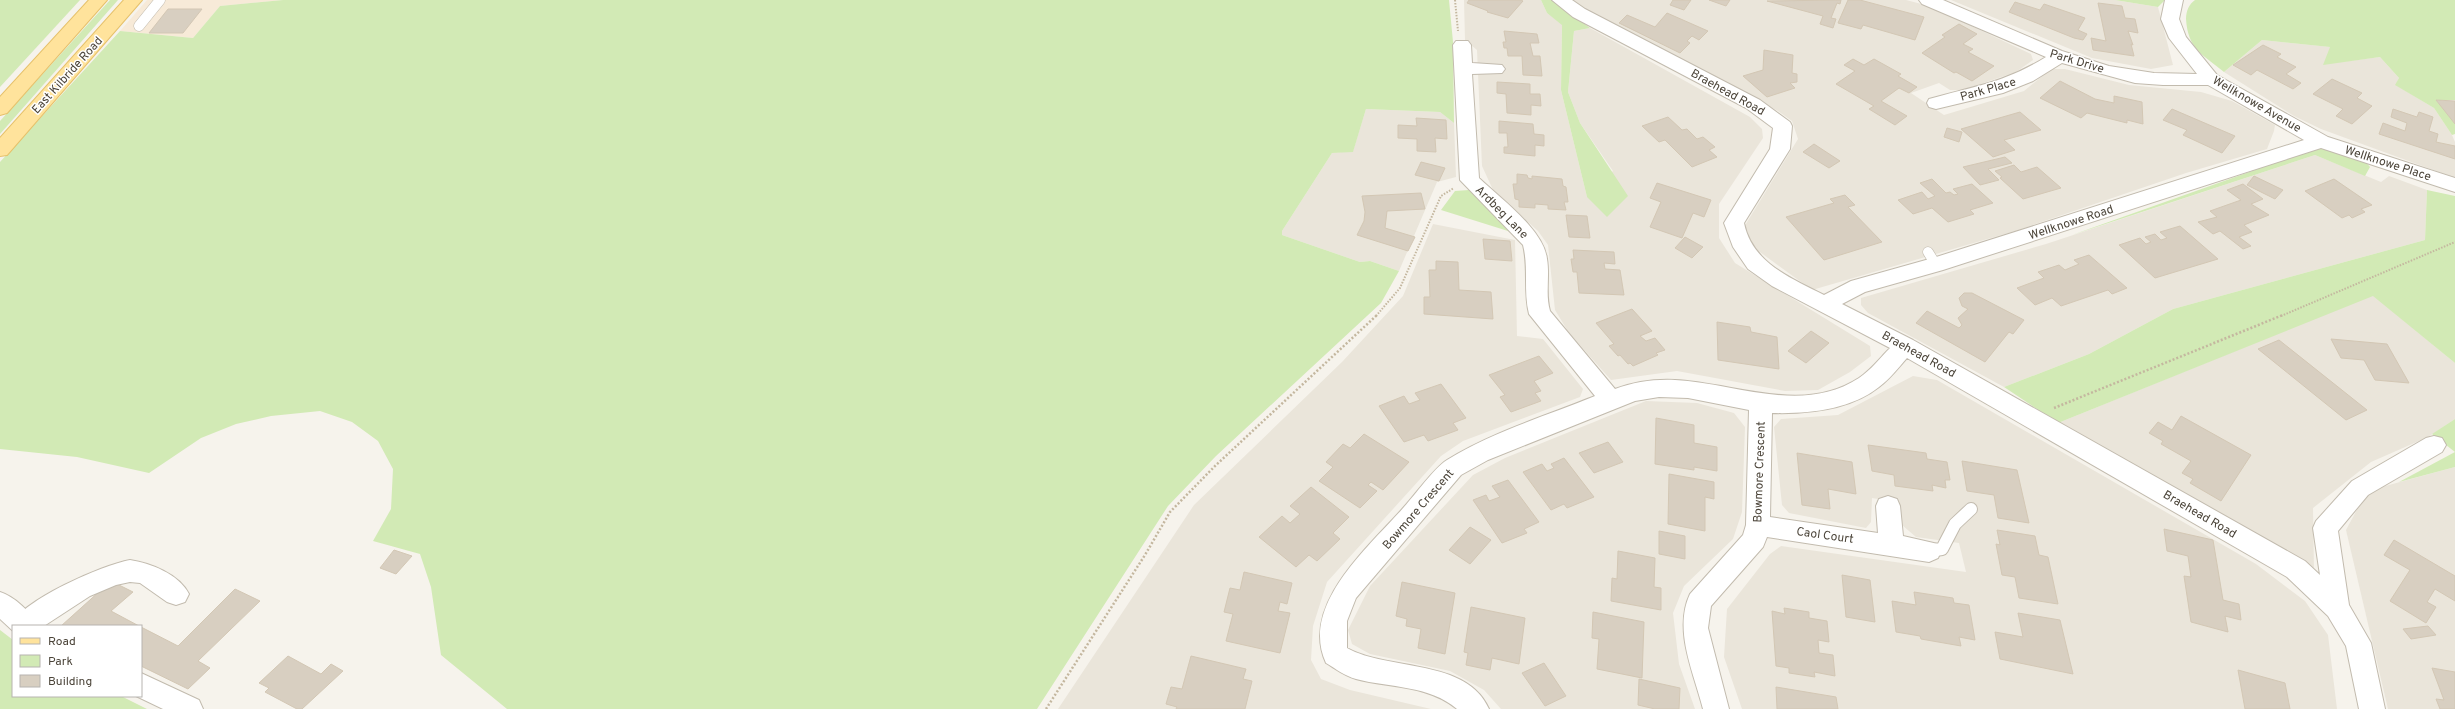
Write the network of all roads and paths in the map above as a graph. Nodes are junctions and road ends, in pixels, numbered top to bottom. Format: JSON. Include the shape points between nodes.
{"nodes":[{"id":1,"x":98,"y":0,"type":"edge"},
{"id":2,"x":133,"y":0,"type":"edge"},
{"id":3,"x":160,"y":0,"type":"edge"},
{"id":4,"x":1456,"y":0,"type":"edge"},
{"id":5,"x":1561,"y":0,"type":"edge"},
{"id":6,"x":1928,"y":0,"type":"edge"},
{"id":7,"x":2174,"y":0,"type":"edge"},
{"id":8,"x":138,"y":26,"type":"dead end"},
{"id":9,"x":1462,"y":45,"type":"joint"},
{"id":10,"x":2059,"y":57,"type":"junction"},
{"id":11,"x":1465,"y":68,"type":"junction"},
{"id":12,"x":1496,"y":69,"type":"dead end"},
{"id":13,"x":2211,"y":79,"type":"junction"},
{"id":14,"x":1936,"y":103,"type":"dead end"},
{"id":15,"x":0,"y":109,"type":"edge"},
{"id":16,"x":2321,"y":141,"type":"junction"},
{"id":17,"x":0,"y":150,"type":"edge"},
{"id":18,"x":1470,"y":180,"type":"junction"},
{"id":19,"x":2455,"y":185,"type":"edge"},
{"id":20,"x":2455,"y":242,"type":"edge"},
{"id":21,"x":1823,"y":304,"type":"junction"},
{"id":22,"x":1905,"y":346,"type":"junction"},
{"id":23,"x":1611,"y":400,"type":"junction"},
{"id":24,"x":1760,"y":403,"type":"junction"},
{"id":25,"x":2031,"y":417,"type":"junction"},
{"id":26,"x":2434,"y":445,"type":"dead end"},
{"id":27,"x":1888,"y":506,"type":"dead end"},
{"id":28,"x":1971,"y":509,"type":"dead end"},
{"id":29,"x":1758,"y":526,"type":"junction"},
{"id":30,"x":1891,"y":545,"type":"junction"},
{"id":31,"x":1929,"y":551,"type":"joint"},
{"id":32,"x":176,"y":594,"type":"dead end"},
{"id":33,"x":0,"y":603,"type":"edge"},
{"id":34,"x":2337,"y":608,"type":"junction"},
{"id":35,"x":24,"y":625,"type":"edge"},
{"id":36,"x":142,"y":685,"type":"edge"},
{"id":37,"x":190,"y":709,"type":"edge"},
{"id":38,"x":1046,"y":709,"type":"edge"},
{"id":39,"x":1476,"y":709,"type":"edge"},
{"id":40,"x":1716,"y":709,"type":"edge"},
{"id":41,"x":2372,"y":709,"type":"edge"}],
"edges":[{"from":1,"to":15,"type":"main road"},
{"from":2,"to":17,"type":"main road","name":"East Kilbride Road"},
{"from":3,"to":8,"type":"lane"},
{"from":4,"to":9,"type":"path","via":[[1458,32]]},
{"from":5,"to":21,"type":"street","name":"Braehead Road","via":[[1579,13],[1753,104],[1783,126],[1780,149],[1734,224],[1736,233],[1755,264]]},
{"from":6,"to":10,"type":"street","name":"Park Drive"},
{"from":7,"to":13,"type":"street","name":"Wellknowe Avenue","via":[[2170,19],[2178,38]]},
{"from":9,"to":11,"type":"street","name":"Ardbeg Lane"},
{"from":10,"to":13,"type":"street","name":"Park Drive","via":[[2135,77]]},
{"from":10,"to":14,"type":"street","name":"Park Place","via":[[2027,77],[1996,89]]},
{"from":11,"to":12,"type":"street"},
{"from":11,"to":18,"type":"street","name":"Ardbeg Lane","via":[[1467,158]]},
{"from":13,"to":16,"type":"street","name":"Wellknowe Avenue"},
{"from":16,"to":19,"type":"street","name":"Wellknowe Place"},
{"from":16,"to":21,"type":"street","name":"Wellknowe Road","via":[[1932,259],[1858,286]]},
{"from":18,"to":23,"type":"street","name":"Ardbeg Lane","via":[[1532,242],[1537,259],[1536,299],[1540,314]]},
{"from":18,"to":38,"type":"path","via":[[1441,196],[1400,288],[1384,308],[1215,466],[1170,512]]},
{"from":20,"to":25,"type":"path"},
{"from":21,"to":22,"type":"street","name":"Braehead Road"},
{"from":22,"to":24,"type":"street","name":"Bowmore Crescent","via":[[1867,384],[1838,399],[1803,403]]},
{"from":22,"to":25,"type":"street","name":"Braehead Road"},
{"from":23,"to":24,"type":"street","name":"Bowmore Crescent","via":[[1645,390],[1678,389],[1722,394]]},
{"from":23,"to":39,"type":"street","name":"Bowmore Crescent","via":[[1475,455],[1453,468],[1347,590],[1336,612],[1331,637],[1335,655],[1356,667],[1432,681],[1459,694]]},
{"from":24,"to":29,"type":"street","name":"Bowmore Crescent"},
{"from":25,"to":34,"type":"street","name":"Braehead Road","via":[[2296,569]]},
{"from":26,"to":34,"type":"street","via":[[2360,488],[2325,528]]},
{"from":27,"to":30,"type":"street"},
{"from":28,"to":31,"type":"lane","via":[[1955,524],[1942,549]]},
{"from":29,"to":30,"type":"street","name":"Caol Court"},
{"from":29,"to":40,"type":"street","name":"Bowmore Crescent","via":[[1754,540],[1699,602],[1695,628]]},
{"from":30,"to":31,"type":"street","name":"Caol Court"},
{"from":32,"to":35,"type":"street","via":[[141,572],[123,571],[101,579]]},
{"from":33,"to":35,"type":"street"},
{"from":34,"to":41,"type":"street","name":"Braehead Road","via":[[2358,643]]},
{"from":36,"to":37,"type":"street"}]}
